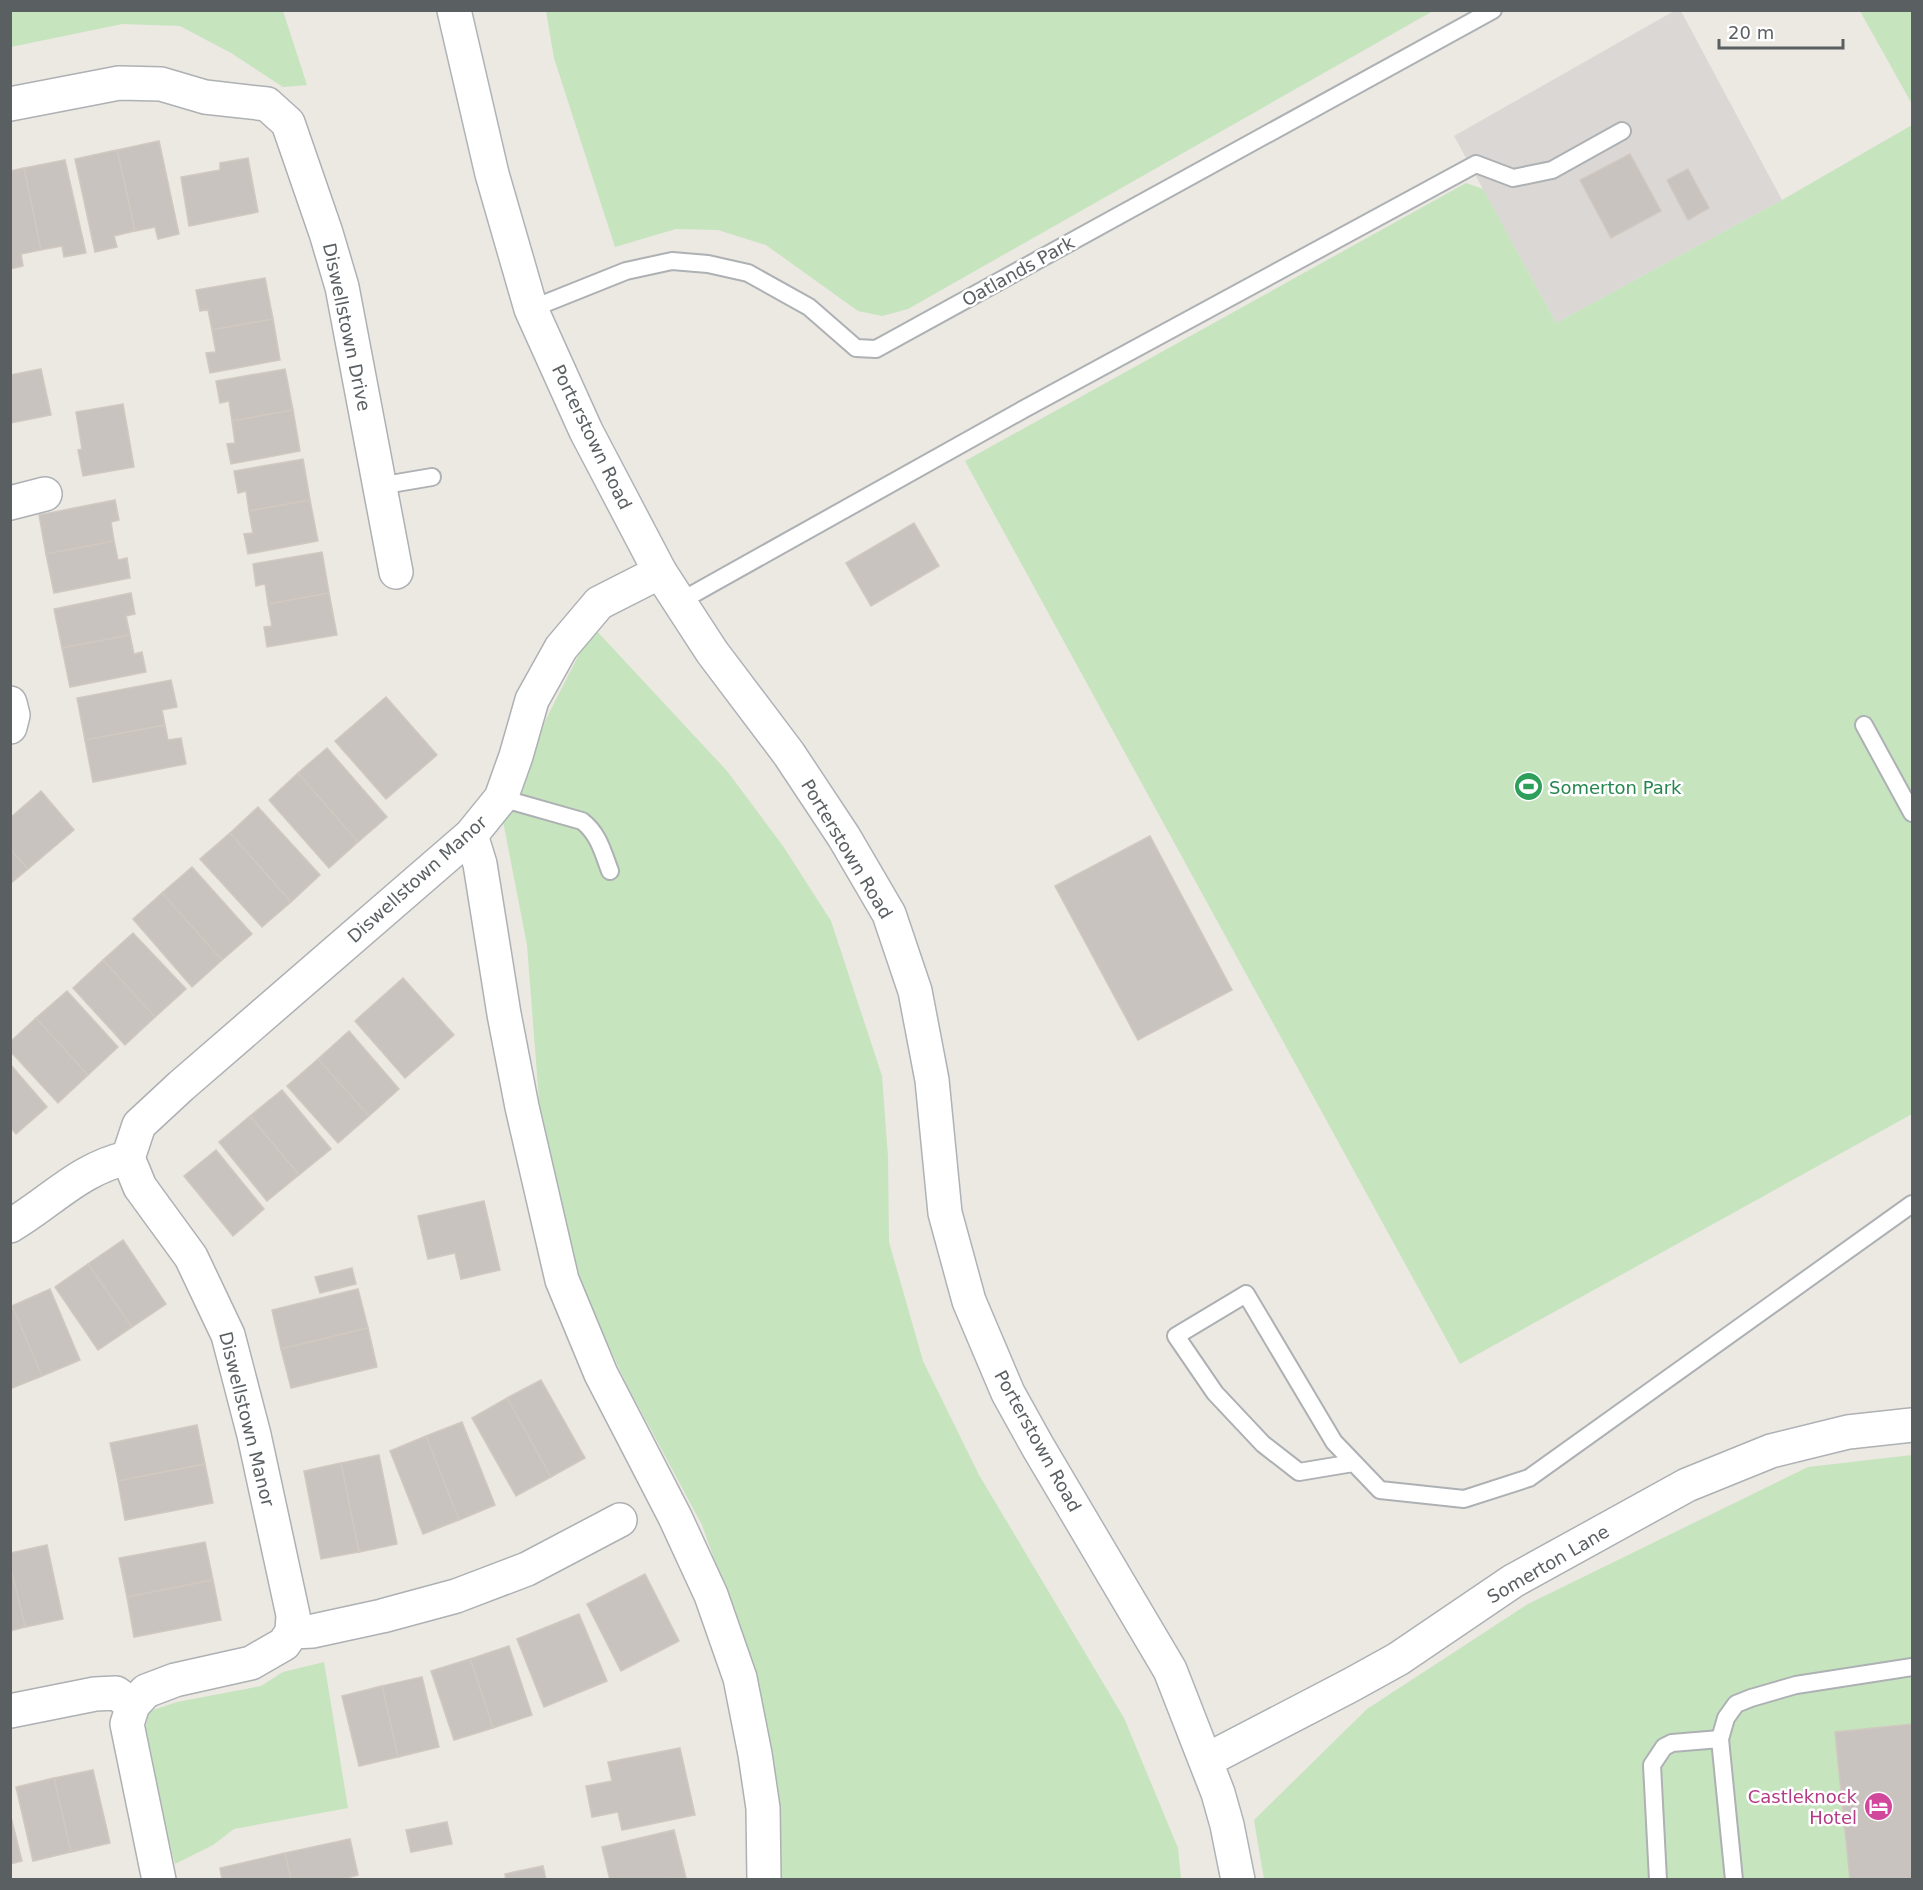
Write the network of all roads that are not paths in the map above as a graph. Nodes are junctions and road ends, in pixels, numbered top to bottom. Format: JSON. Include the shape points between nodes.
{"nodes":[{"id":1,"x":454,"y":10,"type":"edge"},
{"id":2,"x":1492,"y":10,"type":"edge"},
{"id":3,"x":10,"y":104,"type":"edge"},
{"id":4,"x":1622,"y":130,"type":"dead end"},
{"id":5,"x":531,"y":309,"type":"junction"},
{"id":6,"x":432,"y":477,"type":"dead end"},
{"id":7,"x":380,"y":486,"type":"junction"},
{"id":8,"x":45,"y":494,"type":"dead end"},
{"id":9,"x":10,"y":503,"type":"edge"},
{"id":10,"x":396,"y":572,"type":"dead end"},
{"id":11,"x":660,"y":572,"type":"junction"},
{"id":12,"x":679,"y":602,"type":"junction"},
{"id":13,"x":10,"y":703,"type":"edge"},
{"id":14,"x":1864,"y":726,"type":"dead end"},
{"id":15,"x":10,"y":727,"type":"edge"},
{"id":16,"x":501,"y":798,"type":"junction"},
{"id":17,"x":1912,"y":813,"type":"edge"},
{"id":18,"x":471,"y":835,"type":"junction"},
{"id":19,"x":610,"y":871,"type":"dead end"},
{"id":20,"x":128,"y":1158,"type":"junction"},
{"id":21,"x":1912,"y":1204,"type":"edge"},
{"id":22,"x":10,"y":1226,"type":"edge"},
{"id":23,"x":1912,"y":1425,"type":"edge"},
{"id":24,"x":1353,"y":1463,"type":"junction"},
{"id":25,"x":620,"y":1520,"type":"dead end"},
{"id":26,"x":292,"y":1632,"type":"junction"},
{"id":27,"x":1912,"y":1666,"type":"edge"},
{"id":28,"x":133,"y":1705,"type":"junction"},
{"id":29,"x":10,"y":1711,"type":"edge"},
{"id":30,"x":1720,"y":1739,"type":"junction"},
{"id":31,"x":1207,"y":1760,"type":"junction"},
{"id":32,"x":159,"y":1880,"type":"edge"},
{"id":33,"x":765,"y":1880,"type":"edge"},
{"id":34,"x":1239,"y":1880,"type":"edge"},
{"id":35,"x":1658,"y":1880,"type":"edge"},
{"id":36,"x":1734,"y":1880,"type":"edge"}],
"edges":[{"from":1,"to":5,"type":"street","name":"Porterstown Road","via":[[492,174]]},
{"from":2,"to":5,"type":"lane","name":"Oatlands Park","via":[[876,349],[856,348],[809,307],[748,273],[708,264],[672,261],[626,272]]},
{"from":3,"to":7,"type":"street","name":"Diswellstown Drive","via":[[119,83],[161,84],[205,97],[267,104],[288,123],[342,287]]},
{"from":4,"to":12,"type":"lane","via":[[1551,170],[1513,178],[1476,164]]},
{"from":5,"to":11,"type":"street","name":"Porterstown Road","via":[[586,431]]},
{"from":6,"to":7,"type":"lane"},
{"from":7,"to":10,"type":"street","name":"Diswellstown Drive"},
{"from":8,"to":9,"type":"street"},
{"from":11,"to":12,"type":"street","name":"Porterstown Road"},
{"from":11,"to":16,"type":"street","name":"Diswellstown Manor","via":[[599,603],[561,648],[532,700]]},
{"from":12,"to":31,"type":"street","name":"Porterstown Road","via":[[789,754],[889,914],[915,991],[932,1080],[945,1213],[969,1301],[1008,1393],[1170,1670]]},
{"from":13,"to":15,"type":"street"},
{"from":14,"to":17,"type":"lane"},
{"from":16,"to":18,"type":"street","name":"Diswellstown Manor"},
{"from":16,"to":19,"type":"lane","via":[[582,821],[598,839]]},
{"from":18,"to":20,"type":"street","name":"Diswellstown Manor","via":[[172,1094],[140,1125]]},
{"from":18,"to":33,"type":"street","via":[[480,864],[522,1107],[562,1280],[601,1374],[707,1586],[740,1678],[763,1808]]},
{"from":20,"to":22,"type":"street","via":[[107,1162],[78,1178]]},
{"from":20,"to":26,"type":"street","name":"Diswellstown Manor","via":[[140,1187],[191,1257],[228,1335],[290,1596]]},
{"from":21,"to":24,"type":"lane","via":[[1528,1478],[1464,1500],[1380,1490]]},
{"from":23,"to":31,"type":"street","name":"Somerton Lane","via":[[1848,1432],[1771,1451],[1687,1485],[1513,1581],[1398,1659]]},
{"from":24,"to":24,"type":"lane","via":[[1334,1442],[1246,1294],[1176,1336],[1215,1393],[1263,1444],[1299,1472]]},
{"from":25,"to":26,"type":"street","via":[[527,1569],[456,1596],[382,1616]]},
{"from":26,"to":28,"type":"street","via":[[284,1644],[251,1663],[175,1680],[146,1691]]},
{"from":27,"to":30,"type":"lane","via":[[1796,1685],[1751,1698],[1736,1704],[1726,1718]]},
{"from":28,"to":29,"type":"street","via":[[116,1693],[95,1694]]},
{"from":28,"to":32,"type":"street","via":[[127,1724]]},
{"from":30,"to":35,"type":"lane","via":[[1672,1743],[1652,1765]]},
{"from":30,"to":36,"type":"lane"},
{"from":31,"to":34,"type":"street","name":"Porterstown Road"}]}
